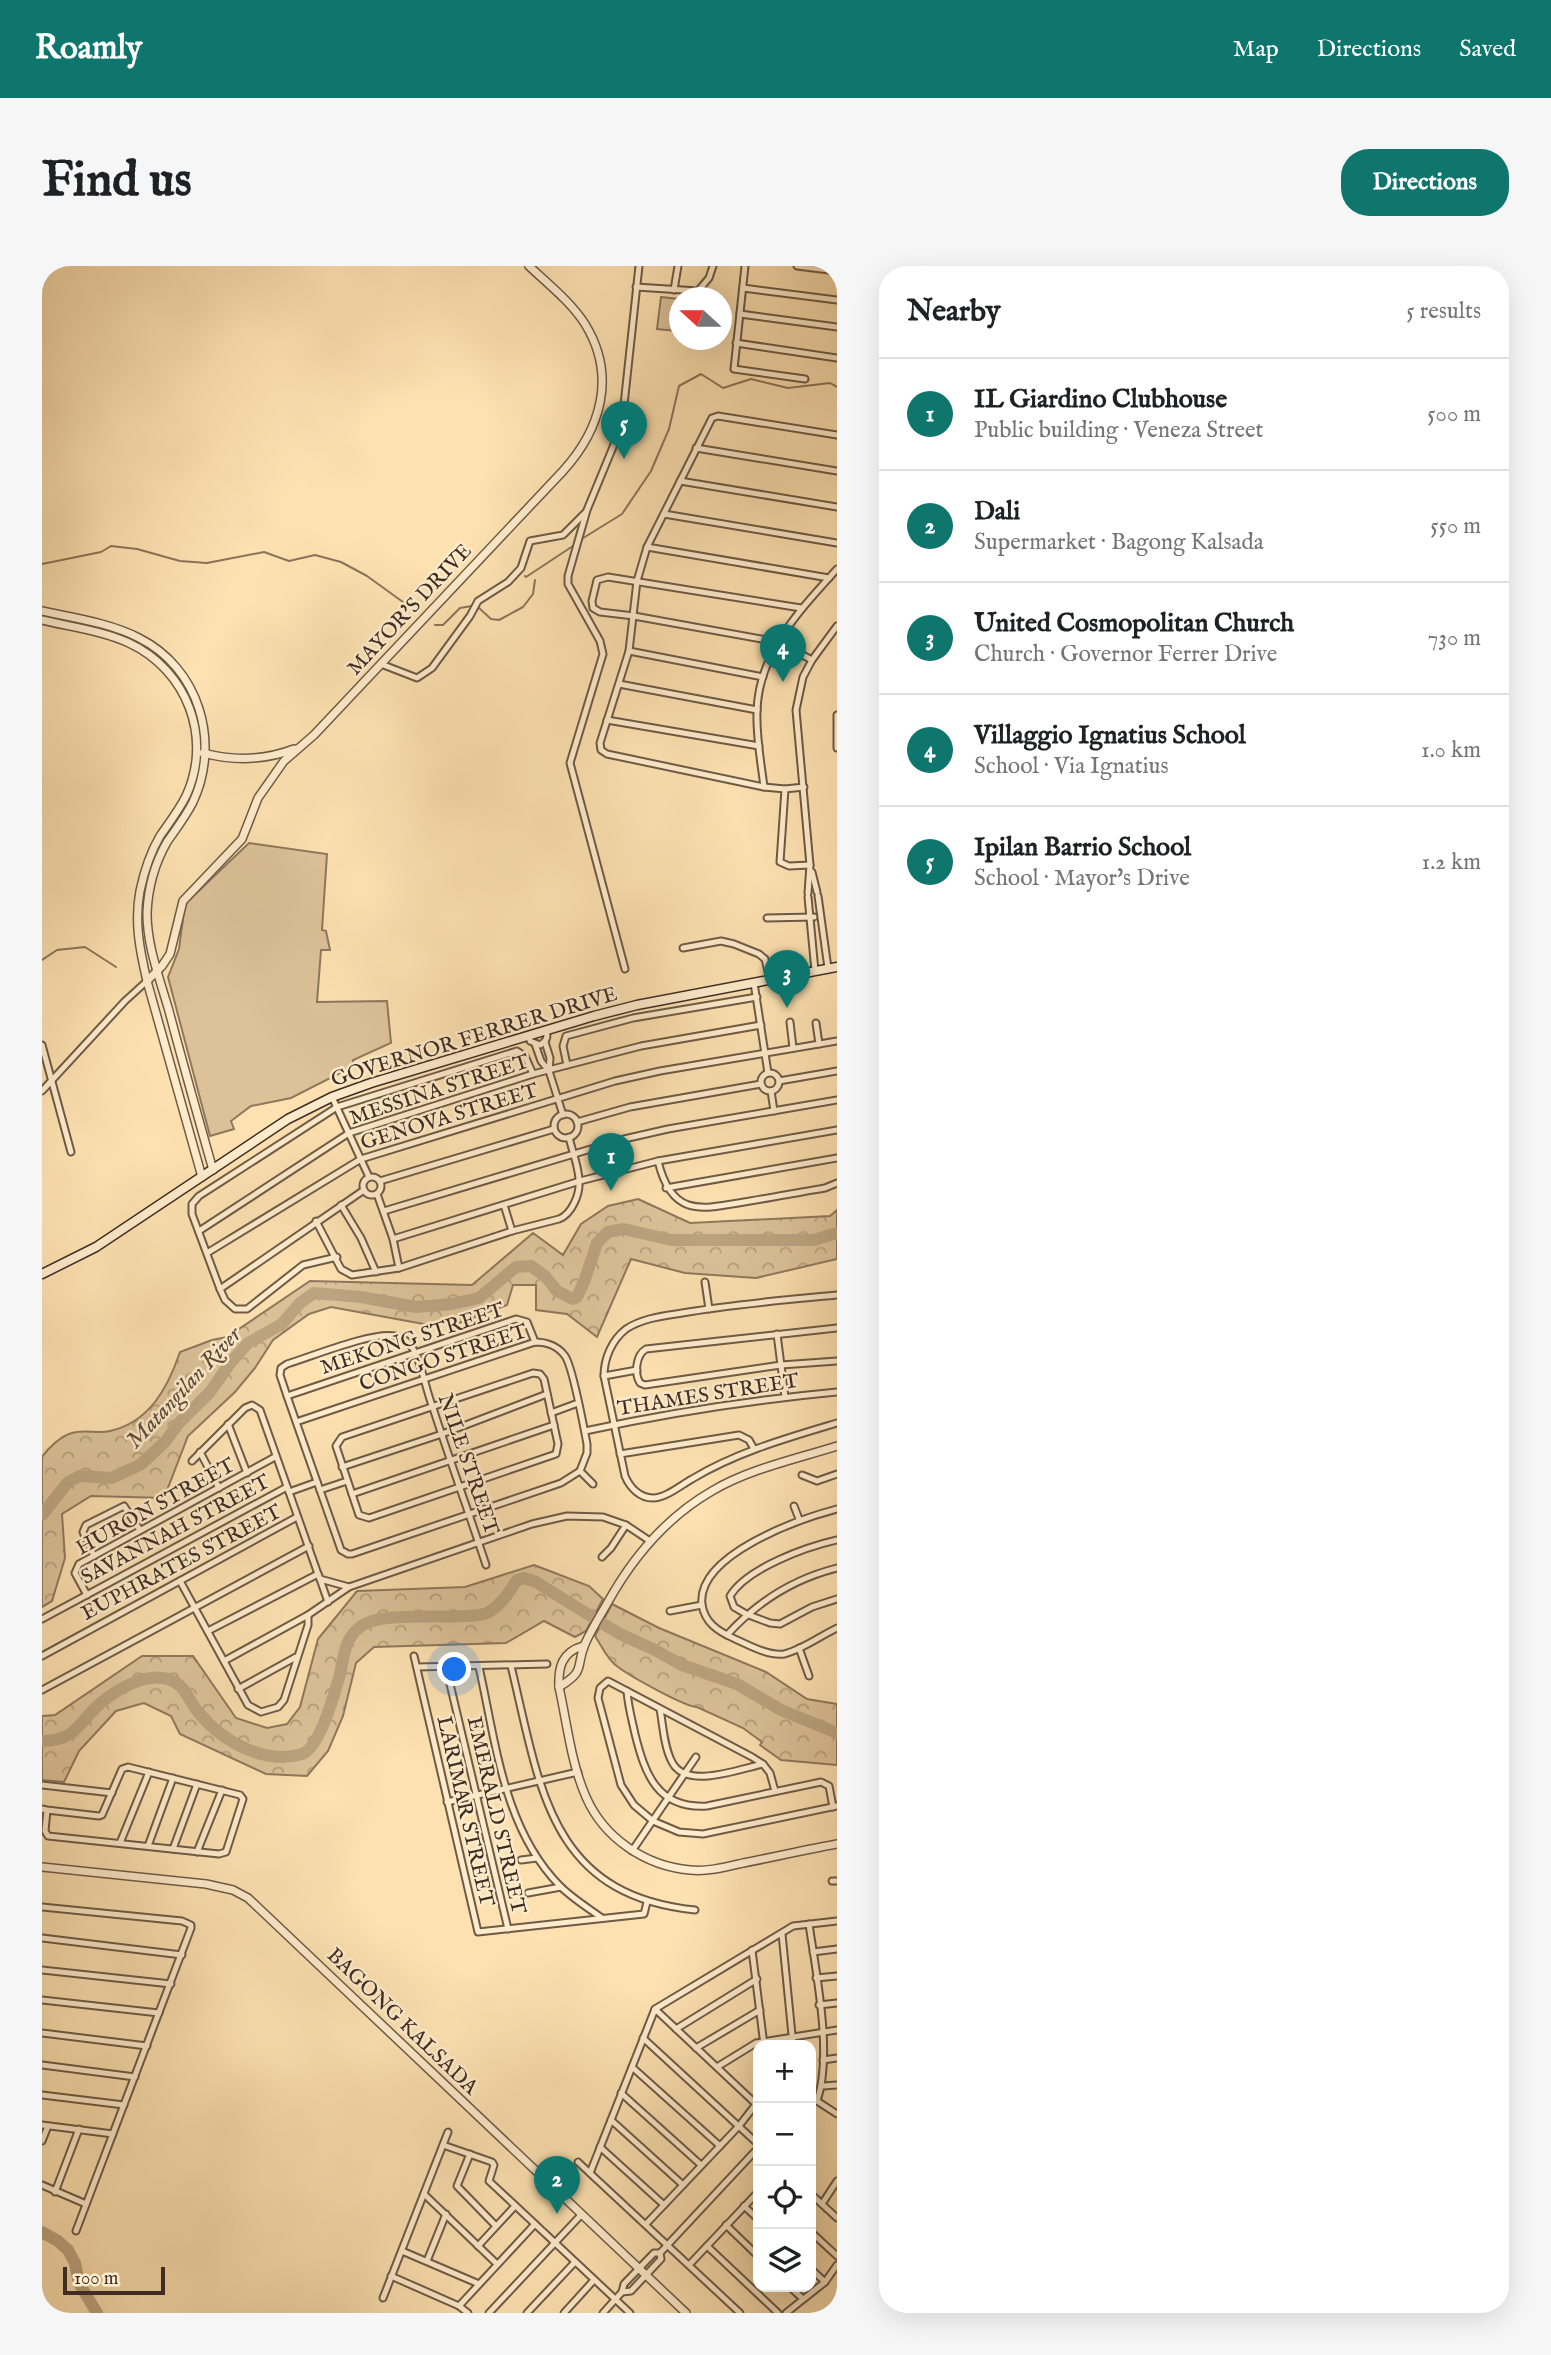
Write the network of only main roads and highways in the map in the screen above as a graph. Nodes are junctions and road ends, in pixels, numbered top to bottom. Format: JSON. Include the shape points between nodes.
{"nodes":[{"id":1,"x":833,"y":968,"type":"edge"},
{"id":2,"x":42,"y":1274,"type":"edge"}],
"edges":[{"from":1,"to":2,"type":"main road","name":"GOVERNOR FERRER DRIVE","via":[[638,1004],[332,1097],[288,1119],[96,1247]]}]}
